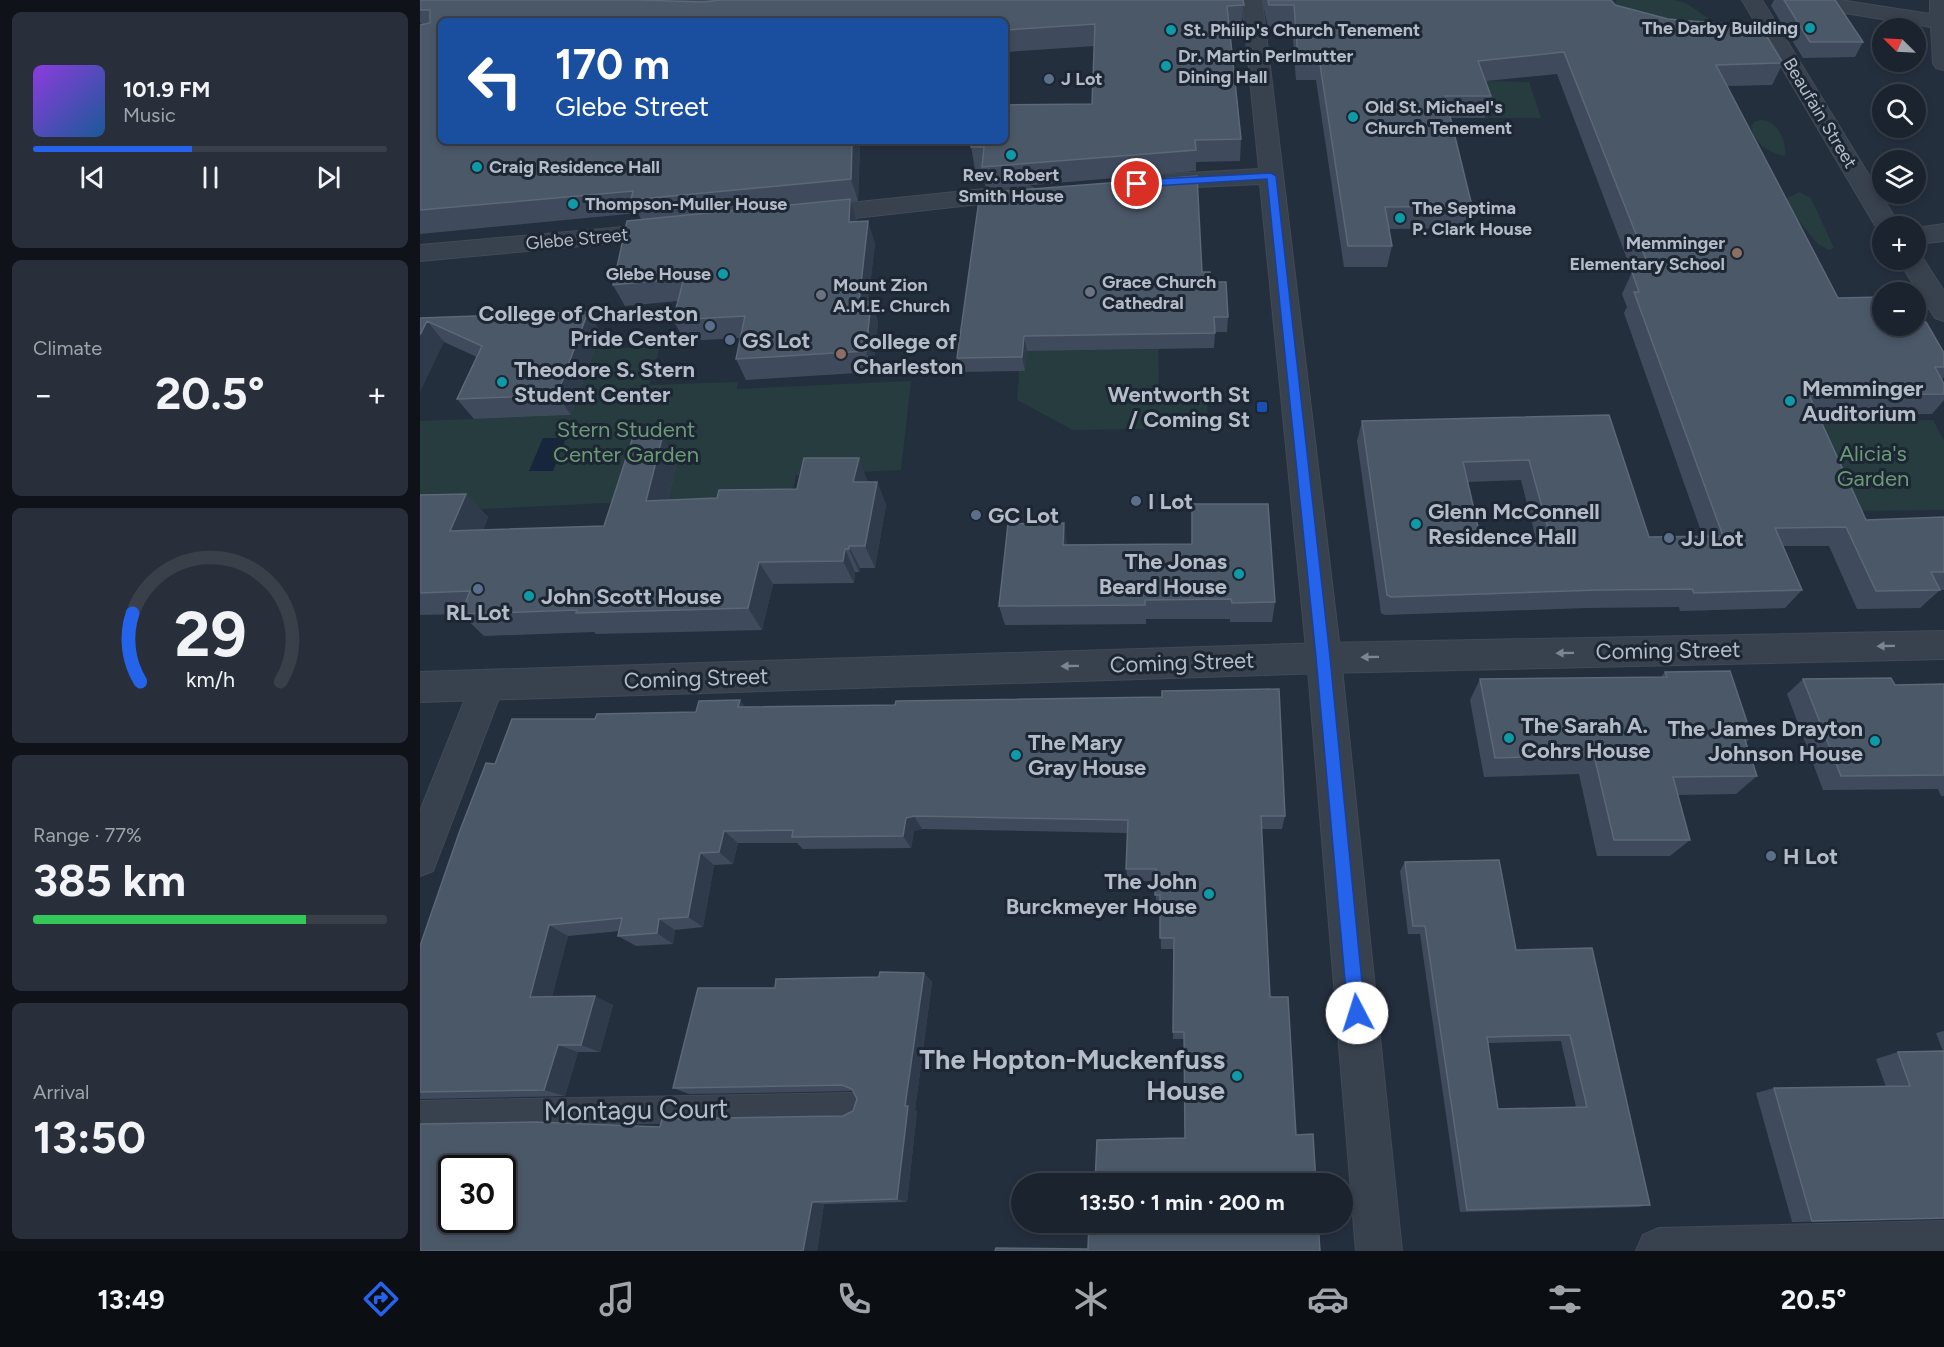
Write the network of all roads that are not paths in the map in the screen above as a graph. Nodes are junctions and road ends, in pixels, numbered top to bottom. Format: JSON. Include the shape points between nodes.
{"nodes":[{"id":1,"x":1252,"y":0,"type":"edge"},
{"id":2,"x":1752,"y":0,"type":"edge"},
{"id":3,"x":1802,"y":0,"type":"edge"},
{"id":4,"x":1939,"y":0,"type":"edge"},
{"id":5,"x":1943,"y":23,"type":"edge"},
{"id":6,"x":1944,"y":63,"type":"edge"},
{"id":7,"x":1271,"y":176,"type":"junction"},
{"id":8,"x":1124,"y":185,"type":"edge"},
{"id":9,"x":1045,"y":191,"type":"edge"},
{"id":10,"x":1882,"y":216,"type":"edge"},
{"id":11,"x":792,"y":217,"type":"edge"},
{"id":12,"x":695,"y":229,"type":"edge"},
{"id":13,"x":1944,"y":232,"type":"edge"},
{"id":14,"x":1926,"y":236,"type":"edge"},
{"id":15,"x":420,"y":253,"type":"edge"},
{"id":16,"x":1917,"y":270,"type":"edge"},
{"id":17,"x":1944,"y":312,"type":"edge"},
{"id":18,"x":1944,"y":645,"type":"edge"},
{"id":19,"x":1323,"y":657,"type":"junction"},
{"id":20,"x":487,"y":685,"type":"junction"},
{"id":21,"x":420,"y":687,"type":"edge"},
{"id":22,"x":420,"y":858,"type":"edge"},
{"id":23,"x":853,"y":1106,"type":"edge"},
{"id":24,"x":420,"y":1114,"type":"edge"},
{"id":25,"x":1944,"y":1244,"type":"edge"},
{"id":26,"x":1379,"y":1251,"type":"edge"},
{"id":27,"x":1659,"y":1251,"type":"edge"}],
"edges":[{"from":1,"to":7,"type":"street"},
{"from":2,"to":10,"type":"street","name":"Beaufain Street"},
{"from":3,"to":5,"type":"street"},
{"from":4,"to":5,"type":"street"},
{"from":5,"to":6,"type":"street"},
{"from":7,"to":8,"type":"street"},
{"from":7,"to":19,"type":"street"},
{"from":9,"to":11,"type":"street"},
{"from":12,"to":15,"type":"street","name":"Glebe Street"},
{"from":13,"to":14,"type":"street"},
{"from":16,"to":17,"type":"street"},
{"from":18,"to":19,"type":"street","name":"Coming Street","one_way":true},
{"from":19,"to":20,"type":"street","name":"Coming Street","one_way":true},
{"from":19,"to":26,"type":"street"},
{"from":20,"to":21,"type":"street","name":"Coming Street"},
{"from":20,"to":22,"type":"street"},
{"from":23,"to":24,"type":"lane","name":"Montagu Court"},
{"from":25,"to":27,"type":"street"}]}
